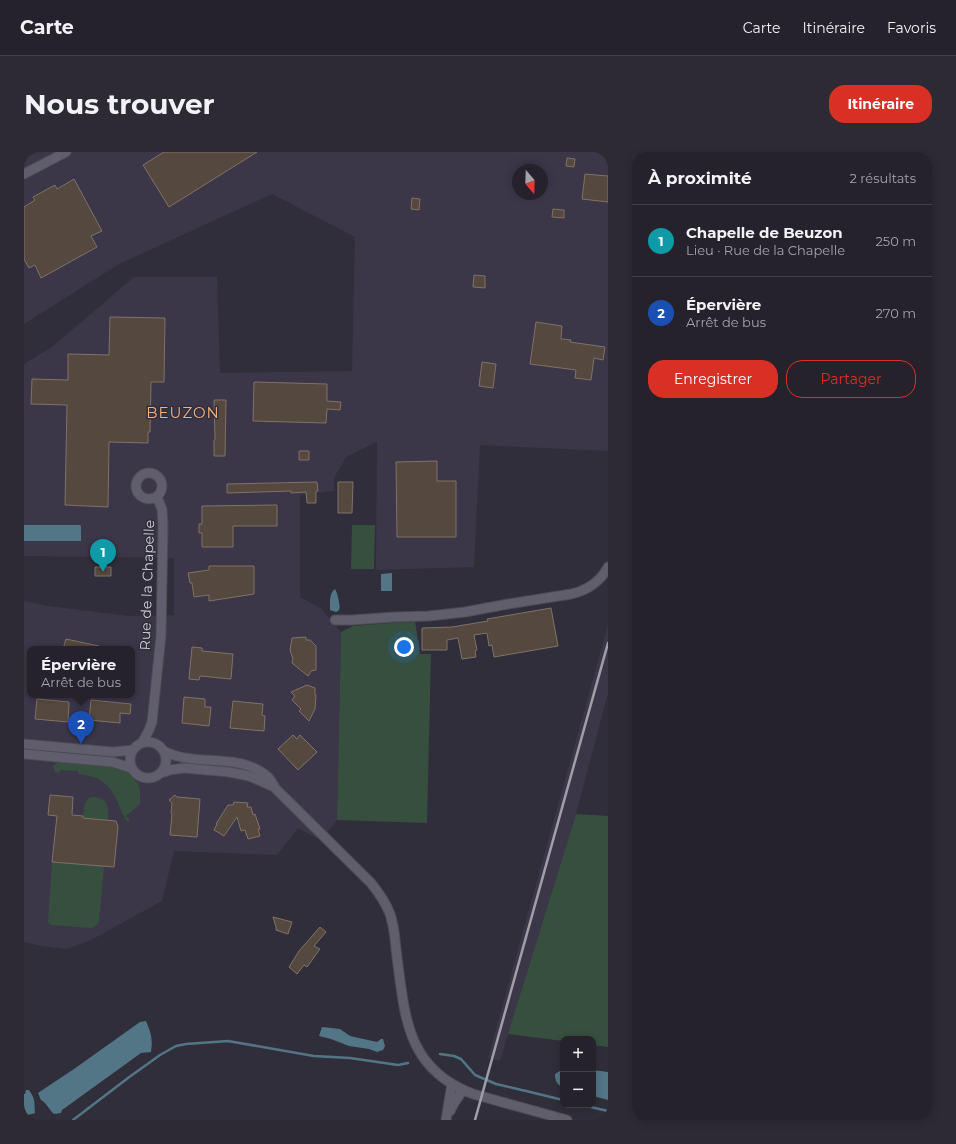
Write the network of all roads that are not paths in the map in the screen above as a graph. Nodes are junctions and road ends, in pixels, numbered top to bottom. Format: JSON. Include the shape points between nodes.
{"nodes":[{"id":1,"x":66,"y":152,"type":"edge"},
{"id":2,"x":24,"y":174,"type":"edge"},
{"id":3,"x":156,"y":498,"type":"dead end"},
{"id":4,"x":608,"y":567,"type":"edge"},
{"id":5,"x":335,"y":620,"type":"dead end"},
{"id":6,"x":152,"y":722,"type":"junction"},
{"id":7,"x":142,"y":743,"type":"junction"},
{"id":8,"x":24,"y":744,"type":"edge"},
{"id":9,"x":161,"y":748,"type":"junction"},
{"id":10,"x":133,"y":750,"type":"junction"},
{"id":11,"x":24,"y":754,"type":"edge"},
{"id":12,"x":131,"y":768,"type":"junction"},
{"id":13,"x":161,"y":773,"type":"junction"},
{"id":14,"x":275,"y":788,"type":"junction"},
{"id":15,"x":452,"y":1084,"type":"junction"},
{"id":16,"x":463,"y":1090,"type":"junction"},
{"id":17,"x":446,"y":1120,"type":"edge"},
{"id":18,"x":567,"y":1120,"type":"edge"}],
"edges":[{"from":1,"to":2,"type":"street"},
{"from":3,"to":6,"type":"street","name":"Rue de la Chapelle","via":[[163,513],[163,549],[161,632]]},
{"from":4,"to":5,"type":"street","via":[[592,586],[571,594],[429,616]]},
{"from":6,"to":7,"type":"street","name":"Rue de la Chapelle"},
{"from":6,"to":9,"type":"street","name":"Rue de la Chapelle","via":[[154,736]]},
{"from":7,"to":9,"type":"street","via":[[150,742]]},
{"from":7,"to":10,"type":"street"},
{"from":8,"to":10,"type":"street","via":[[113,752]]},
{"from":9,"to":13,"type":"street","via":[[166,762]]},
{"from":9,"to":14,"type":"street","via":[[178,757],[247,766],[269,778]]},
{"from":10,"to":12,"type":"street"},
{"from":11,"to":12,"type":"street","via":[[112,762]]},
{"from":12,"to":13,"type":"street","via":[[137,775],[145,778],[154,778]]},
{"from":13,"to":14,"type":"street","via":[[184,768],[229,772],[249,776]]},
{"from":14,"to":15,"type":"street","via":[[378,892],[390,914],[405,1014],[412,1037],[431,1068]]},
{"from":15,"to":16,"type":"street"},
{"from":15,"to":17,"type":"street"},
{"from":16,"to":17,"type":"street"},
{"from":16,"to":18,"type":"street"}]}
